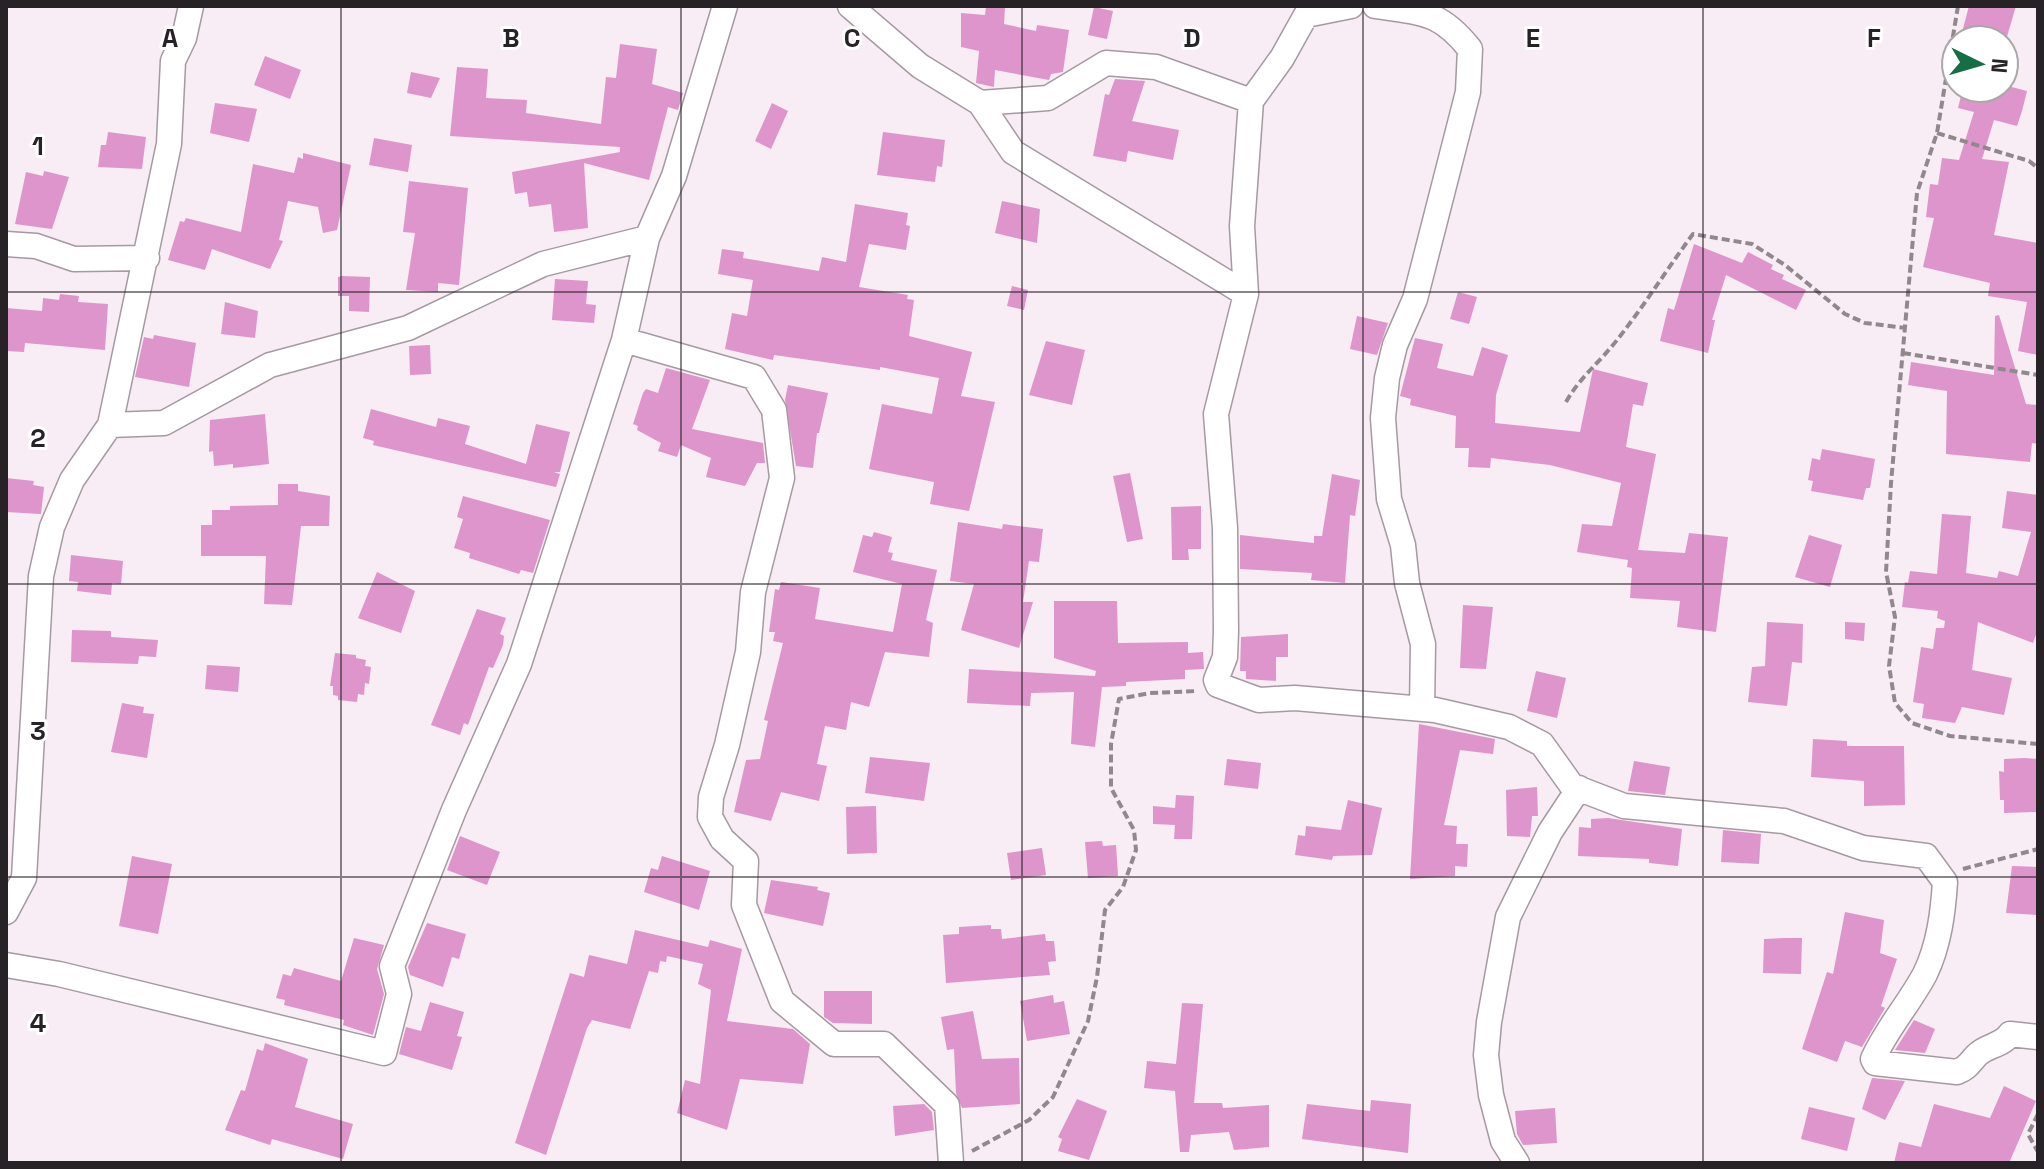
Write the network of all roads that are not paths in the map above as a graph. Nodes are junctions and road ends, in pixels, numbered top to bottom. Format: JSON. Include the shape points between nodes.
{"nodes":[{"id":1,"x":191,"y":6,"type":"edge"},
{"id":2,"x":725,"y":6,"type":"edge"},
{"id":3,"x":850,"y":6,"type":"edge"},
{"id":4,"x":1351,"y":6,"type":"edge"},
{"id":5,"x":1375,"y":6,"type":"edge"},
{"id":6,"x":1251,"y":101,"type":"junction"},
{"id":7,"x":980,"y":103,"type":"junction"},
{"id":8,"x":647,"y":238,"type":"junction"},
{"id":9,"x":6,"y":244,"type":"edge"},
{"id":10,"x":147,"y":258,"type":"junction"},
{"id":11,"x":1246,"y":294,"type":"junction"},
{"id":12,"x":624,"y":340,"type":"junction"},
{"id":13,"x":110,"y":425,"type":"junction"},
{"id":14,"x":1422,"y":709,"type":"junction"},
{"id":15,"x":1579,"y":788,"type":"junction"},
{"id":16,"x":6,"y":912,"type":"edge"},
{"id":17,"x":6,"y":965,"type":"edge"},
{"id":18,"x":2038,"y":1037,"type":"edge"},
{"id":19,"x":951,"y":1161,"type":"edge"},
{"id":20,"x":1517,"y":1163,"type":"edge"}],
"edges":[{"from":1,"to":10,"type":"street","via":[[173,61],[169,144]]},
{"from":2,"to":8,"type":"street","via":[[674,176]]},
{"from":3,"to":7,"type":"street","via":[[920,66]]},
{"from":4,"to":6,"type":"street","via":[[1306,15]]},
{"from":5,"to":14,"type":"street","via":[[1428,15],[1451,25],[1470,49],[1468,92],[1415,299],[1395,345],[1383,418],[1389,499],[1423,644]]},
{"from":6,"to":7,"type":"street","via":[[1156,67],[1106,63],[1048,98]]},
{"from":6,"to":11,"type":"street","via":[[1242,226]]},
{"from":7,"to":11,"type":"street","via":[[1013,152]]},
{"from":8,"to":12,"type":"street"},
{"from":8,"to":13,"type":"street","via":[[543,264],[408,328],[270,365],[164,423]]},
{"from":9,"to":10,"type":"street","via":[[36,246],[74,259]]},
{"from":10,"to":13,"type":"street"},
{"from":11,"to":14,"type":"street","via":[[1216,414],[1226,558],[1225,657],[1218,685],[1259,700]]},
{"from":12,"to":17,"type":"street","via":[[519,664],[392,966],[399,994],[384,1053]]},
{"from":12,"to":19,"type":"street","via":[[754,377],[774,410],[782,478],[753,592],[748,652],[710,817],[722,839],[746,861],[744,905],[782,1001],[834,1044],[884,1044],[947,1105]]},
{"from":13,"to":16,"type":"street","via":[[72,480],[52,527],[41,576],[24,878]]},
{"from":14,"to":15,"type":"street","via":[[1463,713],[1527,734]]},
{"from":15,"to":18,"type":"street","via":[[1624,806],[1784,821],[1863,848],[1926,856],[1943,877],[1942,925],[1926,971],[1892,1022],[1875,1063],[1957,1072],[2010,1034]]},
{"from":15,"to":20,"type":"street","via":[[1550,832],[1508,917],[1489,1022],[1491,1095],[1503,1141]]}]}
